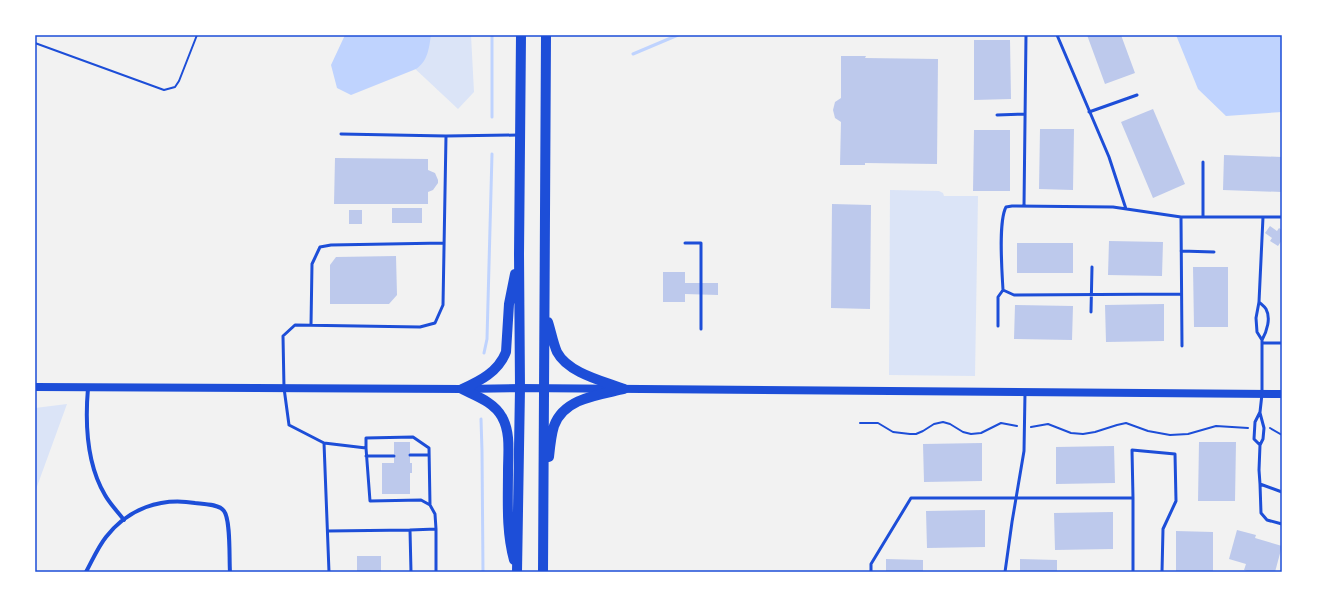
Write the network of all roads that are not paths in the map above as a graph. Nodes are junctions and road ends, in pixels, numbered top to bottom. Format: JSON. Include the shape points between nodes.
{"nodes":[{"id":1,"x":521,"y":35,"type":"edge"},
{"id":2,"x":546,"y":35,"type":"edge"},
{"id":3,"x":1026,"y":35,"type":"edge"},
{"id":4,"x":1057,"y":35,"type":"edge"},
{"id":5,"x":1137,"y":95,"type":"dead end"},
{"id":6,"x":1089,"y":112,"type":"junction"},
{"id":7,"x":1025,"y":114,"type":"junction"},
{"id":8,"x":997,"y":115,"type":"dead end"},
{"id":9,"x":341,"y":134,"type":"dead end"},
{"id":10,"x":520,"y":135,"type":"junction"},
{"id":11,"x":446,"y":136,"type":"junction"},
{"id":12,"x":1203,"y":162,"type":"dead end"},
{"id":13,"x":1024,"y":206,"type":"junction"},
{"id":14,"x":1126,"y":209,"type":"junction"},
{"id":15,"x":1181,"y":217,"type":"junction"},
{"id":16,"x":1203,"y":217,"type":"junction"},
{"id":17,"x":1262,"y":217,"type":"junction"},
{"id":18,"x":1282,"y":217,"type":"edge"},
{"id":19,"x":444,"y":243,"type":"junction"},
{"id":20,"x":685,"y":243,"type":"dead end"},
{"id":21,"x":1181,"y":251,"type":"junction"},
{"id":22,"x":1214,"y":252,"type":"dead end"},
{"id":23,"x":519,"y":254,"type":"junction"},
{"id":24,"x":1092,"y":267,"type":"dead end"},
{"id":25,"x":1003,"y":290,"type":"junction"},
{"id":26,"x":1181,"y":294,"type":"junction"},
{"id":27,"x":1091,"y":295,"type":"junction"},
{"id":28,"x":1259,"y":302,"type":"junction"},
{"id":29,"x":545,"y":312,"type":"junction"},
{"id":30,"x":1091,"y":312,"type":"dead end"},
{"id":31,"x":311,"y":325,"type":"junction"},
{"id":32,"x":998,"y":326,"type":"dead end"},
{"id":33,"x":701,"y":329,"type":"dead end"},
{"id":34,"x":1262,"y":341,"type":"junction"},
{"id":35,"x":1282,"y":343,"type":"edge"},
{"id":36,"x":1182,"y":346,"type":"dead end"},
{"id":37,"x":35,"y":387,"type":"edge"},
{"id":38,"x":88,"y":387,"type":"junction"},
{"id":39,"x":284,"y":388,"type":"junction"},
{"id":40,"x":520,"y":388,"type":"junction"},
{"id":41,"x":462,"y":389,"type":"junction"},
{"id":42,"x":545,"y":389,"type":"junction"},
{"id":43,"x":624,"y":389,"type":"junction"},
{"id":44,"x":1025,"y":393,"type":"junction"},
{"id":45,"x":1262,"y":394,"type":"junction"},
{"id":46,"x":1282,"y":394,"type":"edge"},
{"id":47,"x":1260,"y":412,"type":"junction"},
{"id":48,"x":324,"y":444,"type":"junction"},
{"id":49,"x":1260,"y":445,"type":"junction"},
{"id":50,"x":366,"y":448,"type":"junction"},
{"id":51,"x":410,"y":455,"type":"dead end"},
{"id":52,"x":429,"y":455,"type":"junction"},
{"id":53,"x":366,"y":456,"type":"junction"},
{"id":54,"x":394,"y":456,"type":"dead end"},
{"id":55,"x":544,"y":484,"type":"junction"},
{"id":56,"x":1260,"y":484,"type":"junction"},
{"id":57,"x":1282,"y":492,"type":"edge"},
{"id":58,"x":1016,"y":498,"type":"junction"},
{"id":59,"x":1133,"y":498,"type":"junction"},
{"id":60,"x":430,"y":505,"type":"junction"},
{"id":61,"x":124,"y":520,"type":"junction"},
{"id":62,"x":1282,"y":524,"type":"edge"},
{"id":63,"x":436,"y":529,"type":"junction"},
{"id":64,"x":410,"y":530,"type":"junction"},
{"id":65,"x":328,"y":531,"type":"junction"},
{"id":66,"x":517,"y":571,"type":"edge"},
{"id":67,"x":86,"y":572,"type":"edge"},
{"id":68,"x":230,"y":572,"type":"edge"},
{"id":69,"x":329,"y":572,"type":"edge"},
{"id":70,"x":411,"y":572,"type":"edge"},
{"id":71,"x":436,"y":572,"type":"edge"},
{"id":72,"x":543,"y":572,"type":"edge"},
{"id":73,"x":871,"y":572,"type":"edge"},
{"id":74,"x":1006,"y":572,"type":"edge"},
{"id":75,"x":1134,"y":572,"type":"edge"},
{"id":76,"x":1162,"y":572,"type":"edge"}],
"edges":[{"from":1,"to":10,"type":"main road"},
{"from":2,"to":29,"type":"main road"},
{"from":3,"to":7,"type":"lane"},
{"from":4,"to":6,"type":"lane"},
{"from":5,"to":6,"type":"lane"},
{"from":6,"to":14,"type":"lane"},
{"from":7,"to":8,"type":"lane"},
{"from":7,"to":13,"type":"lane"},
{"from":9,"to":11,"type":"lane"},
{"from":10,"to":11,"type":"lane"},
{"from":10,"to":23,"type":"main road"},
{"from":11,"to":19,"type":"lane"},
{"from":12,"to":16,"type":"lane"},
{"from":13,"to":14,"type":"lane"},
{"from":13,"to":25,"type":"lane","via":[[1006,207],[1003,212]]},
{"from":14,"to":15,"type":"lane"},
{"from":15,"to":16,"type":"lane"},
{"from":15,"to":21,"type":"lane"},
{"from":16,"to":17,"type":"lane"},
{"from":17,"to":18,"type":"lane"},
{"from":17,"to":28,"type":"lane"},
{"from":19,"to":31,"type":"lane","via":[[320,247],[312,264]]},
{"from":19,"to":31,"type":"lane","via":[[443,305],[435,323],[420,327]]},
{"from":20,"to":33,"type":"lane","via":[[701,243]]},
{"from":21,"to":22,"type":"lane"},
{"from":21,"to":26,"type":"lane"},
{"from":23,"to":40,"type":"main road"},
{"from":23,"to":41,"type":"main road","via":[[509,304],[506,352],[491,373]]},
{"from":24,"to":27,"type":"lane"},
{"from":25,"to":27,"type":"lane","via":[[1014,295]]},
{"from":25,"to":32,"type":"lane","via":[[998,297]]},
{"from":26,"to":27,"type":"lane"},
{"from":26,"to":36,"type":"lane"},
{"from":27,"to":30,"type":"lane"},
{"from":28,"to":34,"type":"lane","via":[[1257,332]]},
{"from":28,"to":34,"type":"lane","via":[[1266,308],[1268,318]]},
{"from":29,"to":42,"type":"main road"},
{"from":29,"to":43,"type":"main road","via":[[557,352],[563,360],[583,373]]},
{"from":31,"to":39,"type":"lane","via":[[295,325],[283,336]]},
{"from":34,"to":35,"type":"lane"},
{"from":34,"to":45,"type":"lane"},
{"from":37,"to":38,"type":"main road"},
{"from":38,"to":39,"type":"main road"},
{"from":38,"to":61,"type":"street","via":[[86,429],[94,472],[105,495]]},
{"from":39,"to":41,"type":"main road"},
{"from":39,"to":48,"type":"lane","via":[[289,425]]},
{"from":40,"to":41,"type":"main road"},
{"from":40,"to":42,"type":"main road"},
{"from":40,"to":66,"type":"main road"},
{"from":41,"to":66,"type":"main road","via":[[493,406],[502,416],[507,431],[509,543]]},
{"from":42,"to":43,"type":"main road"},
{"from":42,"to":55,"type":"main road"},
{"from":43,"to":44,"type":"main road"},
{"from":43,"to":55,"type":"main road","via":[[584,398],[562,413],[554,427]]},
{"from":44,"to":45,"type":"main road"},
{"from":44,"to":58,"type":"lane","via":[[1024,451]]},
{"from":45,"to":46,"type":"main road"},
{"from":45,"to":47,"type":"lane"},
{"from":47,"to":49,"type":"lane","via":[[1264,428]]},
{"from":47,"to":49,"type":"lane","via":[[1255,422],[1254,439]]},
{"from":48,"to":50,"type":"lane"},
{"from":48,"to":65,"type":"lane"},
{"from":49,"to":56,"type":"lane"},
{"from":50,"to":52,"type":"lane","via":[[366,438],[413,437],[429,448]]},
{"from":50,"to":53,"type":"lane"},
{"from":51,"to":52,"type":"lane"},
{"from":52,"to":60,"type":"lane"},
{"from":53,"to":54,"type":"lane"},
{"from":53,"to":60,"type":"lane","via":[[370,501],[421,500]]},
{"from":55,"to":72,"type":"main road"},
{"from":56,"to":57,"type":"lane"},
{"from":56,"to":62,"type":"lane","via":[[1261,513],[1267,520]]},
{"from":58,"to":59,"type":"lane"},
{"from":58,"to":73,"type":"lane","via":[[911,498],[871,564]]},
{"from":58,"to":74,"type":"lane"},
{"from":59,"to":75,"type":"lane"},
{"from":59,"to":76,"type":"lane","via":[[1132,450],[1175,454],[1176,501],[1163,530]]},
{"from":60,"to":63,"type":"lane","via":[[435,514]]},
{"from":61,"to":67,"type":"street","via":[[105,538]]},
{"from":61,"to":68,"type":"street","via":[[152,504],[192,502],[216,506],[224,511],[228,519]]},
{"from":63,"to":64,"type":"lane"},
{"from":63,"to":71,"type":"lane"},
{"from":64,"to":65,"type":"lane"},
{"from":64,"to":70,"type":"lane"},
{"from":65,"to":69,"type":"lane"}]}
